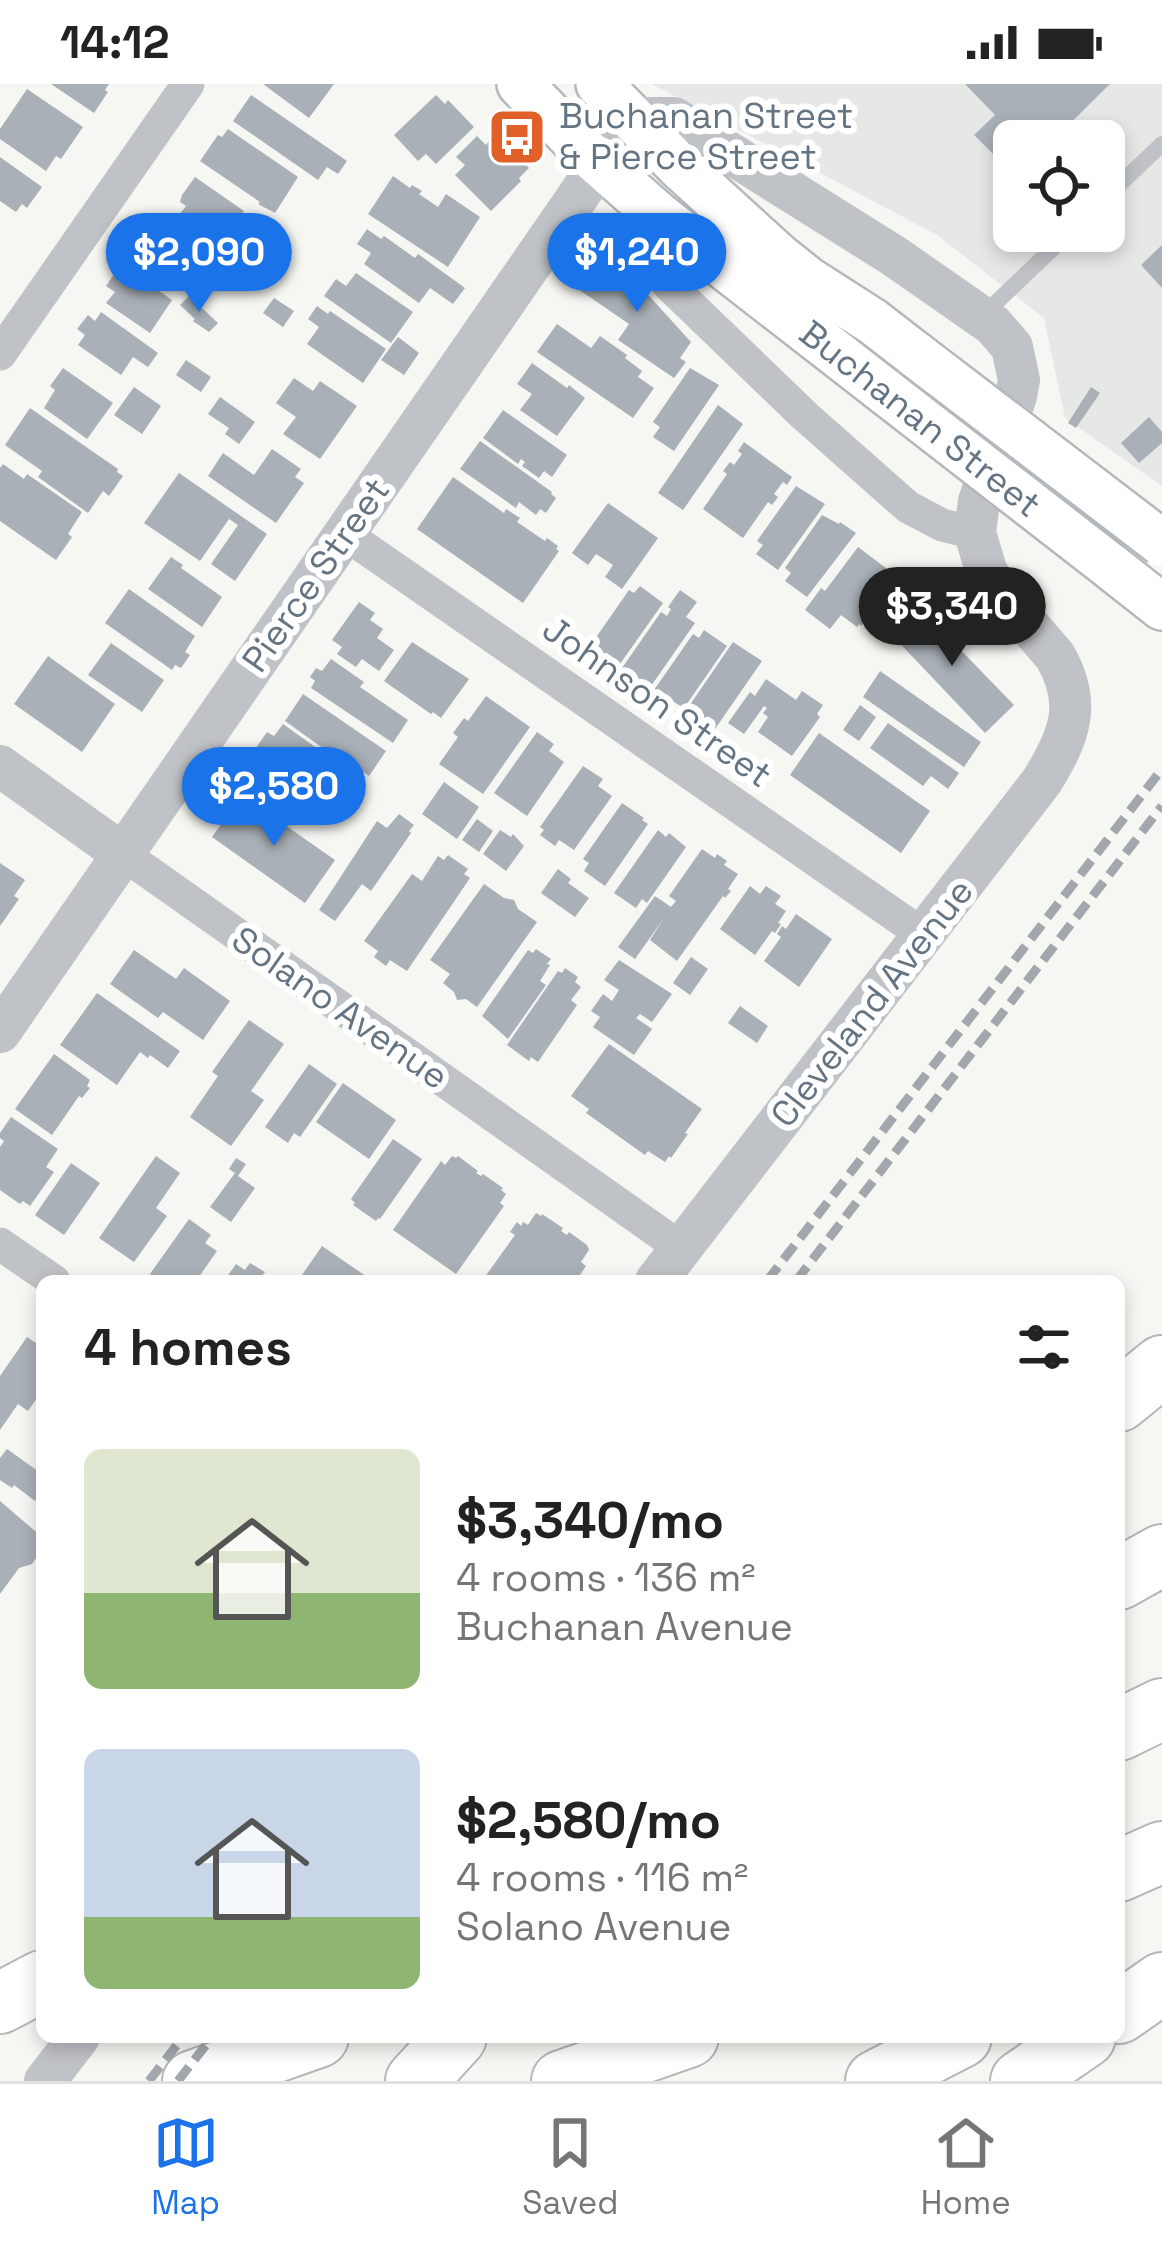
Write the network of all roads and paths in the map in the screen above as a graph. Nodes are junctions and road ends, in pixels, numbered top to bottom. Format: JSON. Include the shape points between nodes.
{"nodes":[{"id":1,"x":188,"y":84,"type":"edge"},
{"id":2,"x":520,"y":84,"type":"edge"},
{"id":3,"x":599,"y":84,"type":"edge"},
{"id":4,"x":632,"y":118,"type":"junction"},
{"id":5,"x":1162,"y":144,"type":"edge"},
{"id":6,"x":600,"y":164,"type":"junction"},
{"id":7,"x":1125,"y":179,"type":"edge"},
{"id":8,"x":1049,"y":252,"type":"edge"},
{"id":9,"x":668,"y":284,"type":"dead end"},
{"id":10,"x":982,"y":316,"type":"junction"},
{"id":11,"x":0,"y":354,"type":"edge"},
{"id":12,"x":975,"y":533,"type":"junction"},
{"id":13,"x":345,"y":534,"type":"junction"},
{"id":14,"x":1162,"y":543,"type":"edge"},
{"id":15,"x":1162,"y":608,"type":"edge"},
{"id":16,"x":0,"y":766,"type":"edge"},
{"id":17,"x":123,"y":854,"type":"junction"},
{"id":18,"x":925,"y":936,"type":"junction"},
{"id":19,"x":0,"y":1032,"type":"edge"},
{"id":20,"x":0,"y":1244,"type":"edge"},
{"id":21,"x":669,"y":1265,"type":"edge"},
{"id":22,"x":45,"y":1275,"type":"edge"},
{"id":23,"x":1162,"y":1340,"type":"edge"},
{"id":24,"x":1125,"y":1364,"type":"edge"},
{"id":25,"x":1162,"y":1366,"type":"edge"},
{"id":26,"x":1125,"y":1396,"type":"edge"},
{"id":27,"x":1162,"y":1555,"type":"edge"},
{"id":28,"x":1125,"y":1576,"type":"edge"},
{"id":29,"x":1162,"y":1709,"type":"edge"},
{"id":30,"x":1125,"y":1727,"type":"edge"},
{"id":31,"x":1162,"y":1852,"type":"edge"},
{"id":32,"x":1125,"y":1868,"type":"edge"},
{"id":33,"x":1162,"y":1941,"type":"edge"},
{"id":34,"x":1125,"y":1959,"type":"edge"},
{"id":35,"x":1162,"y":1983,"type":"edge"},
{"id":36,"x":36,"y":1984,"type":"edge"},
{"id":37,"x":0,"y":2003,"type":"edge"},
{"id":38,"x":1125,"y":2009,"type":"edge"},
{"id":39,"x":74,"y":2043,"type":"edge"},
{"id":40,"x":302,"y":2043,"type":"edge"},
{"id":41,"x":351,"y":2043,"type":"edge"},
{"id":42,"x":451,"y":2043,"type":"edge"},
{"id":43,"x":671,"y":2043,"type":"edge"},
{"id":44,"x":949,"y":2043,"type":"edge"},
{"id":45,"x":1076,"y":2043,"type":"edge"},
{"id":46,"x":45,"y":2081,"type":"edge"},
{"id":47,"x":193,"y":2081,"type":"edge"},
{"id":48,"x":318,"y":2081,"type":"edge"},
{"id":49,"x":416,"y":2081,"type":"edge"},
{"id":50,"x":562,"y":2081,"type":"edge"},
{"id":51,"x":876,"y":2081,"type":"edge"},
{"id":52,"x":1021,"y":2081,"type":"edge"}],
"edges":[{"from":1,"to":11,"type":"street"},
{"from":2,"to":6,"type":"main road","name":"Buchanan Street"},
{"from":3,"to":4,"type":"main road","name":"Buchanan Street"},
{"from":4,"to":6,"type":"street","name":"Pierce Street"},
{"from":4,"to":10,"type":"street","via":[[674,118]]},
{"from":4,"to":14,"type":"main road","name":"Buchanan Street","bridge":true,"via":[[778,256]]},
{"from":5,"to":7,"type":"lane"},
{"from":6,"to":13,"type":"street","name":"Pierce Street"},
{"from":6,"to":15,"type":"main road","name":"Buchanan Street","bridge":true},
{"from":8,"to":10,"type":"lane"},
{"from":9,"to":12,"type":"street","via":[[908,507]]},
{"from":10,"to":12,"type":"street","via":[[1012,347],[1019,380]]},
{"from":12,"to":18,"type":"street","name":"Cleveland Avenue","via":[[994,585],[1062,668],[1071,715],[1042,781]]},
{"from":13,"to":17,"type":"street","name":"Pierce Street"},
{"from":13,"to":18,"type":"street","name":"Johnson Street"},
{"from":16,"to":17,"type":"street","name":"Solano Avenue"},
{"from":17,"to":19,"type":"street","name":"Pierce Street"},
{"from":17,"to":21,"type":"street","name":"Solano Avenue"},
{"from":18,"to":21,"type":"street","name":"Cleveland Avenue"},
{"from":20,"to":22,"type":"street"},
{"from":23,"to":24,"type":"highway"},
{"from":25,"to":26,"type":"highway"},
{"from":27,"to":28,"type":"highway"},
{"from":29,"to":30,"type":"highway"},
{"from":31,"to":32,"type":"highway"},
{"from":33,"to":34,"type":"highway"},
{"from":35,"to":38,"type":"highway"},
{"from":36,"to":37,"type":"highway"},
{"from":39,"to":46,"type":"street"},
{"from":40,"to":47,"type":"highway"},
{"from":41,"to":48,"type":"highway"},
{"from":42,"to":49,"type":"highway"},
{"from":43,"to":50,"type":"highway"},
{"from":44,"to":51,"type":"highway"},
{"from":45,"to":52,"type":"highway"}]}
